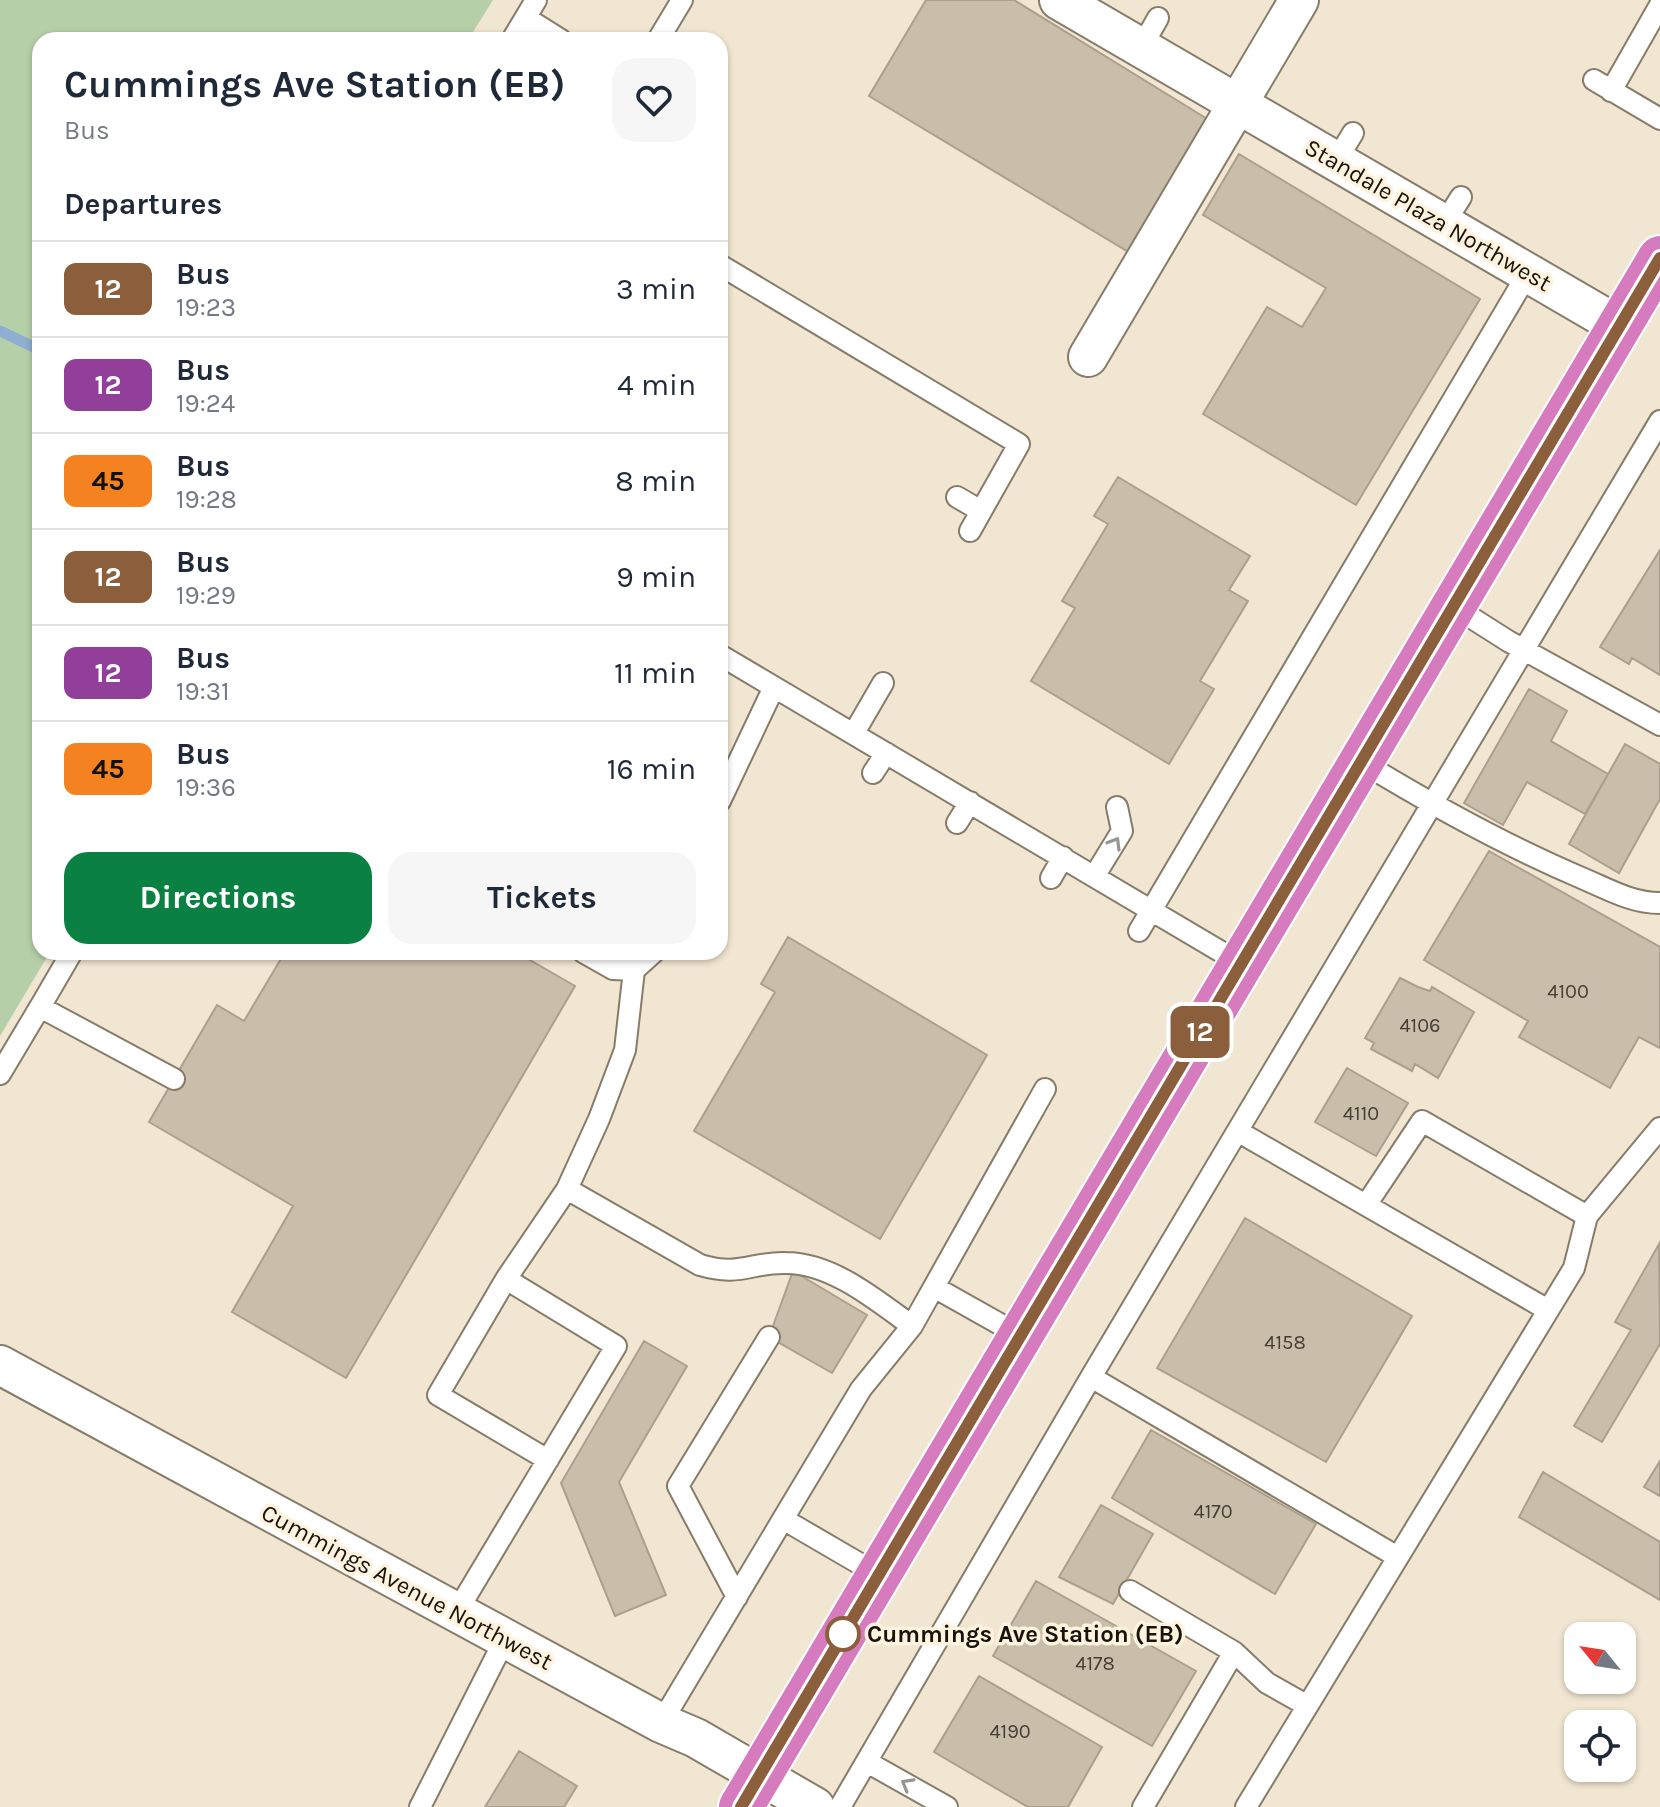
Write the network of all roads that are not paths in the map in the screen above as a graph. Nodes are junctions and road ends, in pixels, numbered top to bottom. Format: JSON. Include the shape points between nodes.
{"nodes":[{"id":1,"x":682,"y":0,"type":"edge"},
{"id":2,"x":1059,"y":0,"type":"edge"},
{"id":3,"x":1299,"y":0,"type":"edge"},
{"id":4,"x":1660,"y":5,"type":"edge"},
{"id":5,"x":531,"y":9,"type":"edge"},
{"id":6,"x":517,"y":32,"type":"edge"},
{"id":7,"x":553,"y":32,"type":"edge"},
{"id":8,"x":663,"y":32,"type":"edge"},
{"id":9,"x":1236,"y":103,"type":"junction"},
{"id":10,"x":1660,"y":119,"type":"edge"},
{"id":11,"x":1660,"y":258,"type":"edge"},
{"id":12,"x":728,"y":270,"type":"edge"},
{"id":13,"x":1528,"y":273,"type":"junction"},
{"id":14,"x":1619,"y":326,"type":"junction"},
{"id":15,"x":1080,"y":355,"type":"dead end"},
{"id":16,"x":1660,"y":421,"type":"edge"},
{"id":17,"x":957,"y":497,"type":"dead end"},
{"id":18,"x":981,"y":511,"type":"junction"},
{"id":19,"x":970,"y":531,"type":"dead end"},
{"id":20,"x":1453,"y":606,"type":"junction"},
{"id":21,"x":1524,"y":650,"type":"junction"},
{"id":22,"x":728,"y":660,"type":"edge"},
{"id":23,"x":883,"y":683,"type":"dead end"},
{"id":24,"x":774,"y":687,"type":"junction"},
{"id":25,"x":1660,"y":725,"type":"edge"},
{"id":26,"x":854,"y":733,"type":"junction"},
{"id":27,"x":886,"y":753,"type":"junction"},
{"id":28,"x":1360,"y":761,"type":"junction"},
{"id":29,"x":873,"y":773,"type":"dead end"},
{"id":30,"x":728,"y":784,"type":"edge"},
{"id":31,"x":970,"y":802,"type":"junction"},
{"id":32,"x":1433,"y":805,"type":"junction"},
{"id":33,"x":1117,"y":807,"type":"dead end"},
{"id":34,"x":957,"y":823,"type":"dead end"},
{"id":35,"x":1063,"y":857,"type":"junction"},
{"id":36,"x":1095,"y":875,"type":"junction"},
{"id":37,"x":1051,"y":878,"type":"dead end"},
{"id":38,"x":1660,"y":903,"type":"edge"},
{"id":39,"x":1152,"y":909,"type":"junction"},
{"id":40,"x":1139,"y":931,"type":"dead end"},
{"id":41,"x":67,"y":960,"type":"edge"},
{"id":42,"x":597,"y":960,"type":"edge"},
{"id":43,"x":645,"y":960,"type":"edge"},
{"id":44,"x":1240,"y":963,"type":"junction"},
{"id":45,"x":634,"y":970,"type":"junction"},
{"id":46,"x":40,"y":1007,"type":"junction"},
{"id":47,"x":0,"y":1074,"type":"edge"},
{"id":48,"x":174,"y":1079,"type":"dead end"},
{"id":49,"x":1045,"y":1089,"type":"dead end"},
{"id":50,"x":1660,"y":1128,"type":"edge"},
{"id":51,"x":1239,"y":1132,"type":"junction"},
{"id":52,"x":567,"y":1189,"type":"junction"},
{"id":53,"x":1366,"y":1205,"type":"junction"},
{"id":54,"x":1587,"y":1216,"type":"junction"},
{"id":55,"x":506,"y":1279,"type":"junction"},
{"id":56,"x":934,"y":1287,"type":"junction"},
{"id":57,"x":1548,"y":1310,"type":"junction"},
{"id":58,"x":912,"y":1326,"type":"junction"},
{"id":59,"x":1021,"y":1336,"type":"junction"},
{"id":60,"x":769,"y":1337,"type":"dead end"},
{"id":61,"x":0,"y":1365,"type":"edge"},
{"id":62,"x":1091,"y":1377,"type":"junction"},
{"id":63,"x":548,"y":1460,"type":"junction"},
{"id":64,"x":783,"y":1519,"type":"junction"},
{"id":65,"x":1396,"y":1556,"type":"junction"},
{"id":66,"x":879,"y":1575,"type":"junction"},
{"id":67,"x":1130,"y":1591,"type":"dead end"},
{"id":68,"x":737,"y":1597,"type":"junction"},
{"id":69,"x":456,"y":1613,"type":"junction"},
{"id":70,"x":505,"y":1639,"type":"junction"},
{"id":71,"x":1234,"y":1652,"type":"junction"},
{"id":72,"x":1306,"y":1705,"type":"junction"},
{"id":73,"x":661,"y":1723,"type":"junction"},
{"id":74,"x":867,"y":1762,"type":"junction"},
{"id":75,"x":750,"y":1791,"type":"edge"},
{"id":76,"x":420,"y":1807,"type":"edge"},
{"id":77,"x":815,"y":1807,"type":"edge"},
{"id":78,"x":840,"y":1807,"type":"edge"},
{"id":79,"x":947,"y":1807,"type":"edge"},
{"id":80,"x":1143,"y":1807,"type":"edge"},
{"id":81,"x":1246,"y":1807,"type":"edge"}],
"edges":[{"from":1,"to":8,"type":"lane"},
{"from":2,"to":9,"type":"street","name":"Standale Plaza Northwest","via":[[1150,33]]},
{"from":3,"to":9,"type":"street"},
{"from":4,"to":10,"type":"lane","via":[[1603,86]]},
{"from":5,"to":6,"type":"lane"},
{"from":5,"to":7,"type":"lane"},
{"from":9,"to":13,"type":"street","name":"Standale Plaza Northwest","via":[[1344,147],[1453,210]]},
{"from":9,"to":15,"type":"street"},
{"from":11,"to":14,"type":"highway"},
{"from":12,"to":18,"type":"lane","via":[[1019,444]]},
{"from":13,"to":14,"type":"street","name":"Standale Plaza Northwest"},
{"from":13,"to":39,"type":"lane"},
{"from":14,"to":20,"type":"highway"},
{"from":16,"to":21,"type":"lane"},
{"from":17,"to":18,"type":"lane"},
{"from":18,"to":19,"type":"lane"},
{"from":20,"to":21,"type":"lane"},
{"from":20,"to":28,"type":"highway"},
{"from":21,"to":25,"type":"lane"},
{"from":21,"to":32,"type":"lane"},
{"from":22,"to":24,"type":"lane"},
{"from":23,"to":26,"type":"lane"},
{"from":24,"to":26,"type":"lane"},
{"from":24,"to":30,"type":"lane"},
{"from":26,"to":27,"type":"lane"},
{"from":27,"to":29,"type":"lane"},
{"from":27,"to":31,"type":"lane"},
{"from":28,"to":32,"type":"lane"},
{"from":28,"to":44,"type":"highway"},
{"from":31,"to":34,"type":"lane"},
{"from":31,"to":35,"type":"lane"},
{"from":32,"to":38,"type":"lane","via":[[1640,903]]},
{"from":32,"to":51,"type":"lane"},
{"from":36,"to":33,"type":"lane","one_way":true,"via":[[1122,831]]},
{"from":35,"to":36,"type":"lane"},
{"from":35,"to":37,"type":"lane"},
{"from":36,"to":39,"type":"lane"},
{"from":39,"to":40,"type":"lane"},
{"from":39,"to":44,"type":"lane"},
{"from":41,"to":46,"type":"lane"},
{"from":42,"to":45,"type":"lane","via":[[613,969]]},
{"from":43,"to":45,"type":"lane"},
{"from":44,"to":59,"type":"highway"},
{"from":45,"to":52,"type":"lane","via":[[625,1050]]},
{"from":46,"to":47,"type":"lane"},
{"from":46,"to":48,"type":"lane"},
{"from":49,"to":56,"type":"lane"},
{"from":50,"to":54,"type":"lane"},
{"from":51,"to":53,"type":"lane"},
{"from":51,"to":62,"type":"lane"},
{"from":52,"to":55,"type":"lane"},
{"from":52,"to":58,"type":"lane","via":[[700,1265],[724,1272],[806,1264],[838,1278]]},
{"from":53,"to":54,"type":"lane","via":[[1422,1121]]},
{"from":53,"to":57,"type":"lane"},
{"from":54,"to":57,"type":"lane","via":[[1574,1268]]},
{"from":55,"to":63,"type":"lane","via":[[616,1346]]},
{"from":55,"to":63,"type":"lane","via":[[438,1395]]},
{"from":56,"to":58,"type":"lane"},
{"from":56,"to":59,"type":"lane"},
{"from":57,"to":65,"type":"lane"},
{"from":58,"to":64,"type":"lane","via":[[861,1389]]},
{"from":59,"to":66,"type":"highway"},
{"from":60,"to":68,"type":"lane","via":[[678,1486]]},
{"from":61,"to":69,"type":"street","name":"Cummings Avenue Northwest"},
{"from":62,"to":65,"type":"lane"},
{"from":62,"to":74,"type":"lane"},
{"from":63,"to":69,"type":"lane"},
{"from":64,"to":66,"type":"lane"},
{"from":64,"to":68,"type":"lane"},
{"from":65,"to":72,"type":"lane"},
{"from":66,"to":75,"type":"highway"},
{"from":67,"to":71,"type":"lane"},
{"from":68,"to":73,"type":"lane"},
{"from":69,"to":70,"type":"street","name":"Cummings Avenue Northwest"},
{"from":70,"to":73,"type":"street","name":"Cummings Avenue Northwest"},
{"from":70,"to":76,"type":"lane"},
{"from":71,"to":72,"type":"lane","via":[[1267,1683]]},
{"from":71,"to":80,"type":"lane"},
{"from":72,"to":81,"type":"lane"},
{"from":73,"to":75,"type":"street","name":"Cummings Avenue Northwest","via":[[696,1738]]},
{"from":74,"to":78,"type":"lane"},
{"from":79,"to":74,"type":"lane","one_way":true},
{"from":75,"to":77,"type":"street","name":"Cummings Avenue Northwest"}]}
